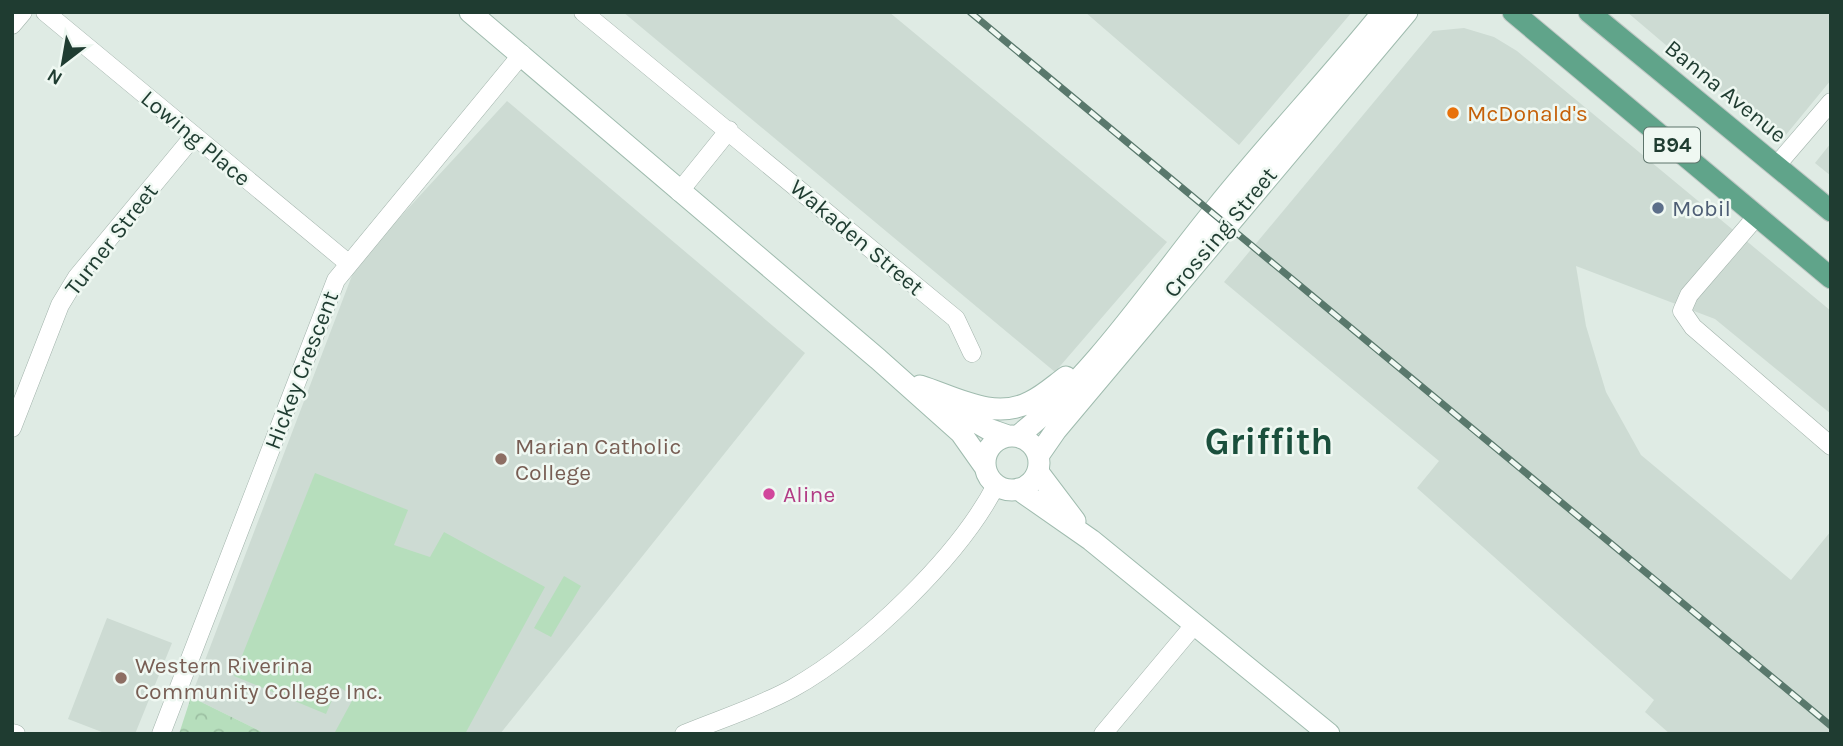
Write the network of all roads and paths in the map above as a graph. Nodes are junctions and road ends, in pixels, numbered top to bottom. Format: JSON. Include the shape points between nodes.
{"nodes":[{"id":1,"x":23,"y":12,"type":"edge"},
{"id":2,"x":45,"y":12,"type":"edge"},
{"id":3,"x":470,"y":12,"type":"edge"},
{"id":4,"x":583,"y":12,"type":"edge"},
{"id":5,"x":1382,"y":12,"type":"edge"},
{"id":6,"x":1407,"y":12,"type":"edge"},
{"id":7,"x":1513,"y":12,"type":"edge"},
{"id":8,"x":1589,"y":12,"type":"edge"},
{"id":9,"x":12,"y":25,"type":"edge"},
{"id":10,"x":522,"y":54,"type":"junction"},
{"id":11,"x":1831,"y":102,"type":"edge"},
{"id":12,"x":729,"y":130,"type":"junction"},
{"id":13,"x":193,"y":137,"type":"junction"},
{"id":14,"x":1776,"y":166,"type":"junction"},
{"id":15,"x":679,"y":192,"type":"junction"},
{"id":16,"x":1831,"y":211,"type":"edge"},
{"id":17,"x":1756,"y":217,"type":"junction"},
{"id":18,"x":348,"y":262,"type":"junction"},
{"id":19,"x":1831,"y":278,"type":"edge"},
{"id":20,"x":1102,"y":349,"type":"junction"},
{"id":21,"x":972,"y":353,"type":"dead end"},
{"id":22,"x":878,"y":359,"type":"junction"},
{"id":23,"x":920,"y":386,"type":"junction"},
{"id":24,"x":12,"y":428,"type":"edge"},
{"id":25,"x":1013,"y":436,"type":"junction"},
{"id":26,"x":1831,"y":446,"type":"edge"},
{"id":27,"x":1038,"y":464,"type":"junction"},
{"id":28,"x":1000,"y":480,"type":"junction"},
{"id":29,"x":1091,"y":540,"type":"junction"},
{"id":30,"x":1195,"y":624,"type":"junction"},
{"id":31,"x":1323,"y":732,"type":"edge"},
{"id":32,"x":161,"y":734,"type":"edge"},
{"id":33,"x":684,"y":734,"type":"edge"},
{"id":34,"x":1103,"y":734,"type":"edge"}],
"edges":[{"from":1,"to":9,"type":"street"},
{"from":2,"to":13,"type":"street","name":"Lowing Place"},
{"from":3,"to":10,"type":"main road"},
{"from":4,"to":12,"type":"street","name":"Wakaden Street"},
{"from":5,"to":20,"type":"main road","name":"Crossing Street"},
{"from":6,"to":27,"type":"main road","name":"Crossing Street","via":[[1056,430]]},
{"from":7,"to":17,"type":"main road","number":"B94"},
{"from":8,"to":14,"type":"main road","name":"Banna Avenue","number":"B94"},
{"from":10,"to":15,"type":"main road"},
{"from":10,"to":18,"type":"street","name":"Hickey Crescent"},
{"from":11,"to":14,"type":"street"},
{"from":12,"to":15,"type":"street"},
{"from":12,"to":21,"type":"street","name":"Wakaden Street","via":[[956,319]]},
{"from":13,"to":18,"type":"street","name":"Lowing Place"},
{"from":13,"to":24,"type":"street","name":"Turner Street","via":[[77,277],[60,305]]},
{"from":14,"to":16,"type":"main road","name":"Banna Avenue","number":"B94"},
{"from":15,"to":22,"type":"main road"},
{"from":17,"to":19,"type":"main road","number":"B94"},
{"from":17,"to":26,"type":"street","via":[[1689,295],[1682,311],[1693,327]]},
{"from":18,"to":32,"type":"street","name":"Hickey Crescent","via":[[335,280]]},
{"from":20,"to":23,"type":"main road","name":"Crossing Street","via":[[1029,403],[1007,408],[969,405]]},
{"from":20,"to":25,"type":"main road","name":"Crossing Street","via":[[1053,405]]},
{"from":22,"to":23,"type":"main road"},
{"from":22,"to":28,"type":"main road","via":[[961,433]]},
{"from":23,"to":25,"type":"main road","via":[[965,417]]},
{"from":25,"to":27,"type":"main road","via":[[1031,443]]},
{"from":25,"to":28,"type":"main road","via":[[993,443],[988,450]]},
{"from":27,"to":28,"type":"main road","via":[[1028,485]]},
{"from":27,"to":29,"type":"main road"},
{"from":28,"to":29,"type":"main road"},
{"from":28,"to":33,"type":"street","via":[[968,528],[905,600],[839,657],[792,688]]},
{"from":29,"to":30,"type":"main road"},
{"from":30,"to":31,"type":"main road"},
{"from":30,"to":34,"type":"street"}]}
